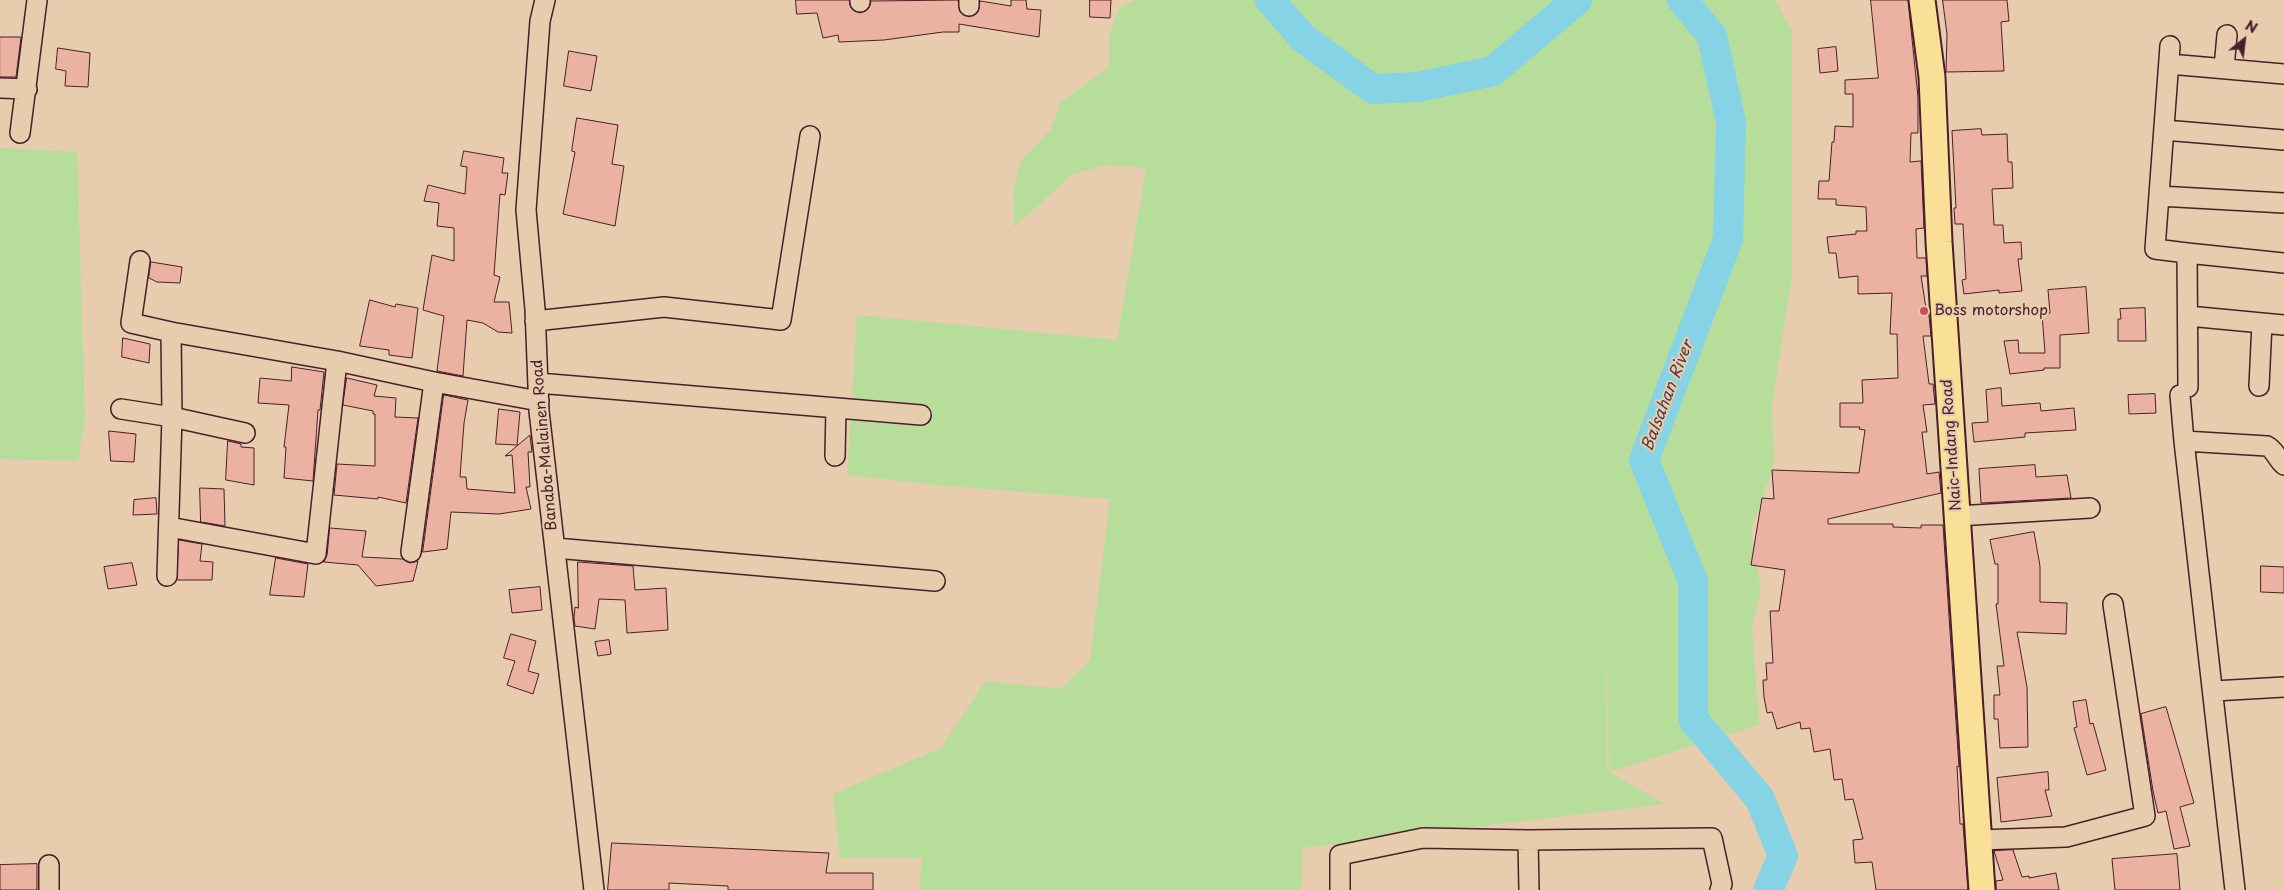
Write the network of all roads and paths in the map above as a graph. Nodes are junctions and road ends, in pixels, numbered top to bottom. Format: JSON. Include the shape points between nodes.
{"nodes":[{"id":1,"x":37,"y":0,"type":"edge"},
{"id":2,"x":544,"y":0,"type":"edge"},
{"id":3,"x":1922,"y":0,"type":"edge"},
{"id":4,"x":2227,"y":36,"type":"dead end"},
{"id":5,"x":2224,"y":68,"type":"junction"},
{"id":6,"x":2284,"y":74,"type":"edge"},
{"id":7,"x":0,"y":88,"type":"edge"},
{"id":8,"x":26,"y":89,"type":"junction"},
{"id":9,"x":2164,"y":130,"type":"junction"},
{"id":10,"x":20,"y":133,"type":"dead end"},
{"id":11,"x":810,"y":136,"type":"dead end"},
{"id":12,"x":2284,"y":140,"type":"edge"},
{"id":13,"x":2159,"y":196,"type":"junction"},
{"id":14,"x":2284,"y":203,"type":"edge"},
{"id":15,"x":2187,"y":253,"type":"junction"},
{"id":16,"x":140,"y":261,"type":"dead end"},
{"id":17,"x":2284,"y":263,"type":"edge"},
{"id":18,"x":2188,"y":316,"type":"junction"},
{"id":19,"x":535,"y":321,"type":"junction"},
{"id":20,"x":2262,"y":323,"type":"junction"},
{"id":21,"x":2284,"y":325,"type":"edge"},
{"id":22,"x":171,"y":332,"type":"junction"},
{"id":23,"x":337,"y":361,"type":"junction"},
{"id":24,"x":434,"y":382,"type":"junction"},
{"id":25,"x":538,"y":383,"type":"junction"},
{"id":26,"x":2259,"y":386,"type":"dead end"},
{"id":27,"x":539,"y":402,"type":"junction"},
{"id":28,"x":836,"y":408,"type":"junction"},
{"id":29,"x":121,"y":410,"type":"dead end"},
{"id":30,"x":921,"y":415,"type":"dead end"},
{"id":31,"x":172,"y":417,"type":"junction"},
{"id":32,"x":245,"y":433,"type":"dead end"},
{"id":33,"x":2184,"y":441,"type":"junction"},
{"id":34,"x":835,"y":456,"type":"dead end"},
{"id":35,"x":2284,"y":465,"type":"edge"},
{"id":36,"x":2090,"y":508,"type":"dead end"},
{"id":37,"x":1957,"y":516,"type":"junction"},
{"id":38,"x":169,"y":527,"type":"junction"},
{"id":39,"x":555,"y":548,"type":"junction"},
{"id":40,"x":411,"y":552,"type":"dead end"},
{"id":41,"x":167,"y":576,"type":"dead end"},
{"id":42,"x":935,"y":581,"type":"dead end"},
{"id":43,"x":2113,"y":604,"type":"dead end"},
{"id":44,"x":2284,"y":687,"type":"edge"},
{"id":45,"x":2214,"y":691,"type":"junction"},
{"id":46,"x":1528,"y":840,"type":"junction"},
{"id":47,"x":1978,"y":840,"type":"junction"},
{"id":48,"x":49,"y":865,"type":"dead end"},
{"id":49,"x":49,"y":890,"type":"edge"},
{"id":50,"x":594,"y":890,"type":"edge"},
{"id":51,"x":1340,"y":890,"type":"edge"},
{"id":52,"x":1529,"y":890,"type":"edge"},
{"id":53,"x":1720,"y":890,"type":"edge"},
{"id":54,"x":1982,"y":890,"type":"edge"},
{"id":55,"x":2235,"y":890,"type":"edge"}],
"edges":[{"from":1,"to":8,"type":"street"},
{"from":2,"to":19,"type":"street","name":"Banaba-Malainen Road","via":[[526,210]]},
{"from":3,"to":37,"type":"main road","name":"Naic–Indang Road","via":[[1932,78]]},
{"from":4,"to":5,"type":"street"},
{"from":5,"to":6,"type":"street"},
{"from":5,"to":9,"type":"street","via":[[2170,55]]},
{"from":7,"to":8,"type":"street"},
{"from":8,"to":10,"type":"street"},
{"from":9,"to":12,"type":"street"},
{"from":9,"to":13,"type":"street"},
{"from":11,"to":19,"type":"street","via":[[781,320],[664,307]]},
{"from":13,"to":14,"type":"street"},
{"from":13,"to":15,"type":"street","via":[[2156,249]]},
{"from":15,"to":17,"type":"street"},
{"from":15,"to":18,"type":"street"},
{"from":16,"to":22,"type":"street","via":[[131,323]]},
{"from":18,"to":20,"type":"street"},
{"from":18,"to":33,"type":"street"},
{"from":19,"to":25,"type":"street","name":"Banaba-Malainen Road"},
{"from":20,"to":21,"type":"street"},
{"from":20,"to":26,"type":"street"},
{"from":22,"to":23,"type":"street"},
{"from":22,"to":31,"type":"street"},
{"from":23,"to":24,"type":"street"},
{"from":23,"to":38,"type":"street","via":[[316,554]]},
{"from":24,"to":27,"type":"street"},
{"from":24,"to":40,"type":"street"},
{"from":25,"to":27,"type":"street","name":"Banaba-Malainen Road"},
{"from":25,"to":28,"type":"street"},
{"from":27,"to":39,"type":"street","name":"Banaba-Malainen Road"},
{"from":28,"to":30,"type":"street"},
{"from":28,"to":34,"type":"street"},
{"from":29,"to":31,"type":"street"},
{"from":31,"to":32,"type":"street"},
{"from":31,"to":38,"type":"street"},
{"from":33,"to":35,"type":"street","via":[[2267,446]]},
{"from":33,"to":45,"type":"street"},
{"from":36,"to":37,"type":"street"},
{"from":37,"to":47,"type":"main road","name":"Naic–Indang Road"},
{"from":38,"to":41,"type":"street"},
{"from":39,"to":42,"type":"street"},
{"from":39,"to":50,"type":"street","name":"Banaba-Malainen Road"},
{"from":43,"to":47,"type":"street","via":[[2145,816],[2066,837]]},
{"from":44,"to":45,"type":"street"},
{"from":45,"to":55,"type":"street"},
{"from":46,"to":51,"type":"street","via":[[1423,838],[1340,855]]},
{"from":46,"to":52,"type":"street"},
{"from":46,"to":53,"type":"street","via":[[1712,838],[1722,884]]},
{"from":47,"to":54,"type":"main road","name":"Naic–Indang Road"},
{"from":48,"to":49,"type":"street"}]}
